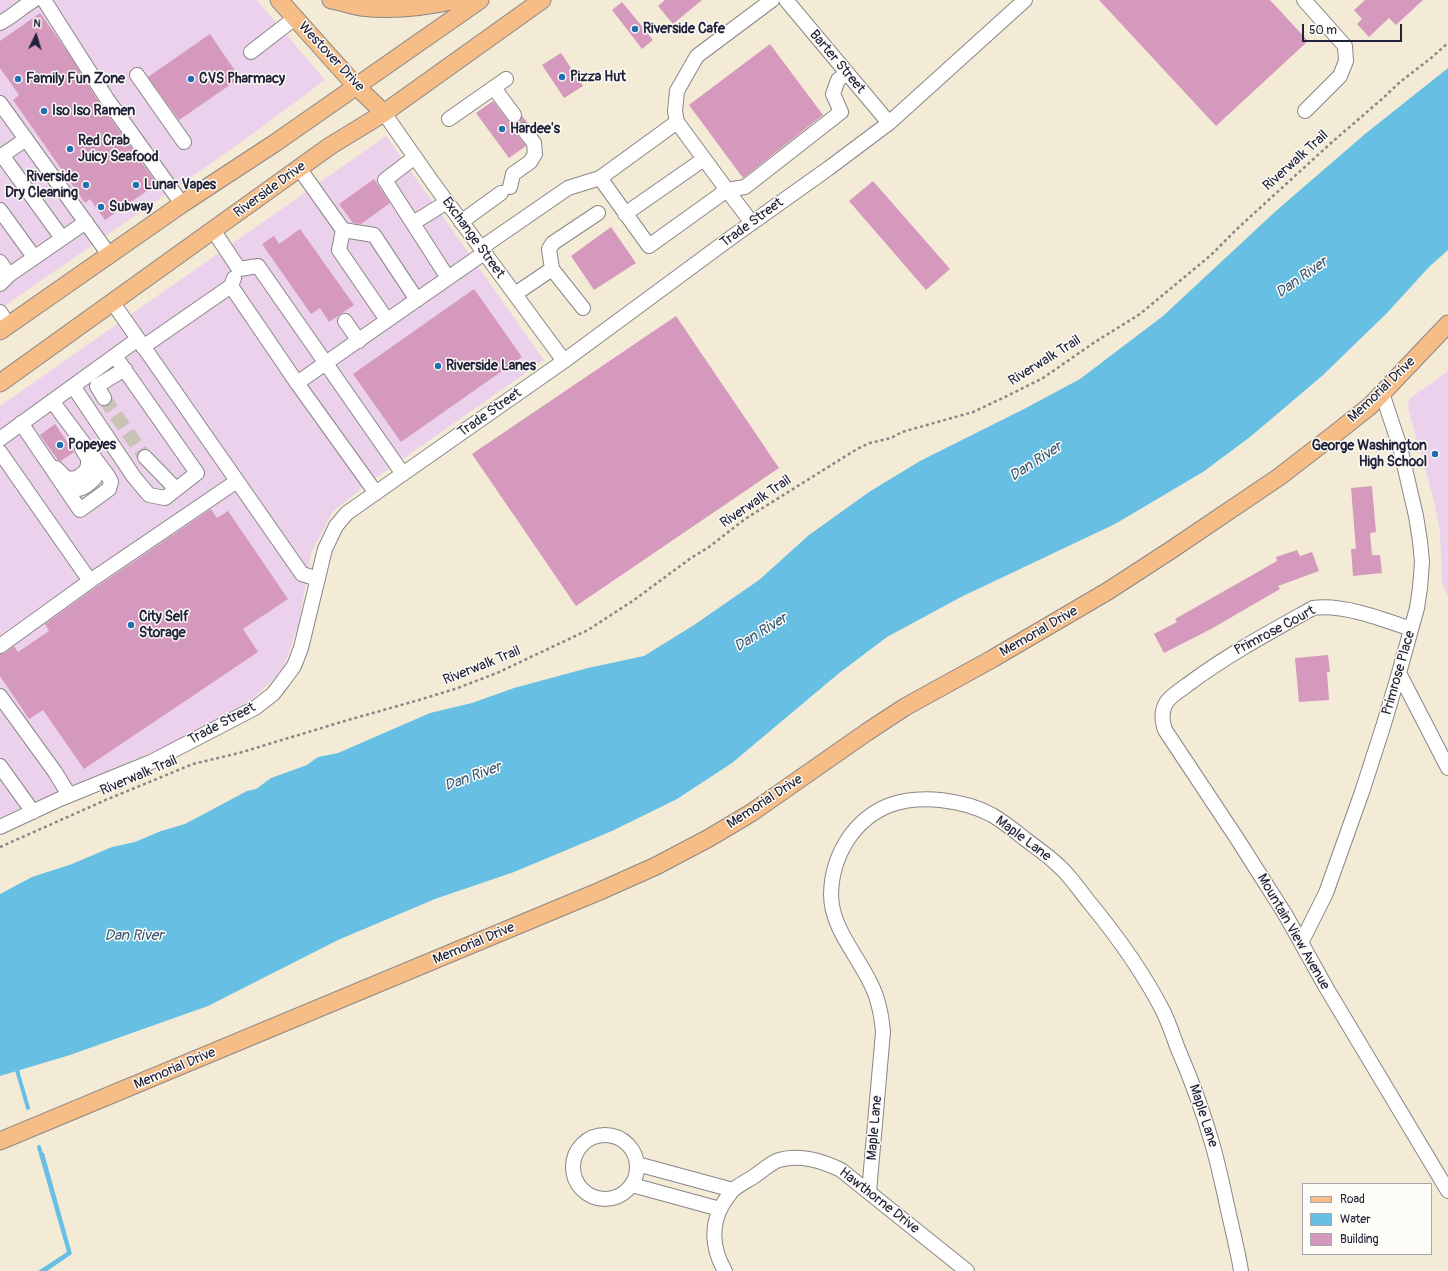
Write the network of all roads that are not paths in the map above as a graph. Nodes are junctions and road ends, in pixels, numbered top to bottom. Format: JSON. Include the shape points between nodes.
{"nodes":[{"id":1,"x":34,"y":0,"type":"edge"},
{"id":2,"x":44,"y":0,"type":"edge"},
{"id":3,"x":279,"y":0,"type":"edge"},
{"id":4,"x":331,"y":0,"type":"edge"},
{"id":5,"x":456,"y":0,"type":"edge"},
{"id":6,"x":480,"y":0,"type":"edge"},
{"id":7,"x":542,"y":0,"type":"edge"},
{"id":8,"x":772,"y":0,"type":"edge"},
{"id":9,"x":786,"y":0,"type":"edge"},
{"id":10,"x":1025,"y":0,"type":"edge"},
{"id":11,"x":1304,"y":0,"type":"edge"},
{"id":12,"x":295,"y":18,"type":"junction"},
{"id":13,"x":0,"y":23,"type":"edge"},
{"id":14,"x":251,"y":52,"type":"dead end"},
{"id":15,"x":847,"y":73,"type":"junction"},
{"id":16,"x":137,"y":75,"type":"dead end"},
{"id":17,"x":506,"y":79,"type":"dead end"},
{"id":18,"x":356,"y":86,"type":"junction"},
{"id":19,"x":494,"y":88,"type":"junction"},
{"id":20,"x":0,"y":103,"type":"edge"},
{"id":21,"x":1305,"y":111,"type":"dead end"},
{"id":22,"x":384,"y":113,"type":"junction"},
{"id":23,"x":514,"y":115,"type":"dead end"},
{"id":24,"x":449,"y":119,"type":"dead end"},
{"id":25,"x":677,"y":122,"type":"junction"},
{"id":26,"x":889,"y":123,"type":"junction"},
{"id":27,"x":524,"y":130,"type":"dead end"},
{"id":28,"x":26,"y":139,"type":"junction"},
{"id":29,"x":184,"y":142,"type":"dead end"},
{"id":30,"x":1,"y":156,"type":"edge"},
{"id":31,"x":415,"y":157,"type":"junction"},
{"id":32,"x":704,"y":159,"type":"junction"},
{"id":33,"x":299,"y":168,"type":"junction"},
{"id":34,"x":600,"y":178,"type":"junction"},
{"id":35,"x":727,"y":190,"type":"junction"},
{"id":36,"x":447,"y":202,"type":"junction"},
{"id":37,"x":182,"y":204,"type":"junction"},
{"id":38,"x":0,"y":210,"type":"edge"},
{"id":39,"x":598,"y":213,"type":"dead end"},
{"id":40,"x":625,"y":214,"type":"junction"},
{"id":41,"x":86,"y":222,"type":"junction"},
{"id":42,"x":461,"y":222,"type":"junction"},
{"id":43,"x":413,"y":223,"type":"junction"},
{"id":44,"x":752,"y":223,"type":"junction"},
{"id":45,"x":213,"y":230,"type":"junction"},
{"id":46,"x":343,"y":230,"type":"junction"},
{"id":47,"x":62,"y":238,"type":"junction"},
{"id":48,"x":482,"y":250,"type":"junction"},
{"id":49,"x":110,"y":256,"type":"junction"},
{"id":50,"x":34,"y":257,"type":"junction"},
{"id":51,"x":239,"y":269,"type":"junction"},
{"id":52,"x":552,"y":269,"type":"junction"},
{"id":53,"x":2,"y":270,"type":"edge"},
{"id":54,"x":448,"y":278,"type":"junction"},
{"id":55,"x":231,"y":286,"type":"junction"},
{"id":56,"x":515,"y":294,"type":"junction"},
{"id":57,"x":417,"y":300,"type":"junction"},
{"id":58,"x":112,"y":303,"type":"junction"},
{"id":59,"x":583,"y":308,"type":"dead end"},
{"id":60,"x":388,"y":320,"type":"junction"},
{"id":61,"x":345,"y":321,"type":"dead end"},
{"id":62,"x":3,"y":323,"type":"edge"},
{"id":63,"x":1448,"y":324,"type":"edge"},
{"id":64,"x":358,"y":341,"type":"junction"},
{"id":65,"x":140,"y":343,"type":"junction"},
{"id":66,"x":115,"y":356,"type":"junction"},
{"id":67,"x":564,"y":361,"type":"junction"},
{"id":68,"x":326,"y":363,"type":"junction"},
{"id":69,"x":125,"y":369,"type":"junction"},
{"id":70,"x":0,"y":383,"type":"edge"},
{"id":71,"x":297,"y":383,"type":"junction"},
{"id":72,"x":73,"y":386,"type":"junction"},
{"id":73,"x":1382,"y":394,"type":"junction"},
{"id":74,"x":104,"y":398,"type":"tunnel mouth"},
{"id":75,"x":52,"y":401,"type":"junction"},
{"id":76,"x":21,"y":423,"type":"junction"},
{"id":77,"x":72,"y":427,"type":"junction"},
{"id":78,"x":0,"y":439,"type":"edge"},
{"id":79,"x":0,"y":452,"type":"edge"},
{"id":80,"x":43,"y":456,"type":"junction"},
{"id":81,"x":145,"y":457,"type":"tunnel mouth"},
{"id":82,"x":403,"y":474,"type":"junction"},
{"id":83,"x":237,"y":481,"type":"junction"},
{"id":84,"x":176,"y":489,"type":"junction"},
{"id":85,"x":376,"y":493,"type":"junction"},
{"id":86,"x":318,"y":579,"type":"junction"},
{"id":87,"x":90,"y":581,"type":"junction"},
{"id":88,"x":1411,"y":629,"type":"junction"},
{"id":89,"x":0,"y":646,"type":"edge"},
{"id":90,"x":1399,"y":673,"type":"junction"},
{"id":91,"x":1192,"y":682,"type":"joint"},
{"id":92,"x":0,"y":696,"type":"edge"},
{"id":93,"x":0,"y":766,"type":"edge"},
{"id":94,"x":1448,"y":768,"type":"edge"},
{"id":95,"x":69,"y":795,"type":"junction"},
{"id":96,"x":33,"y":812,"type":"junction"},
{"id":97,"x":0,"y":827,"type":"edge"},
{"id":98,"x":1301,"y":943,"type":"junction"},
{"id":99,"x":0,"y":1142,"type":"edge"},
{"id":100,"x":637,"y":1164,"type":"junction"},
{"id":101,"x":632,"y":1185,"type":"junction"},
{"id":102,"x":733,"y":1190,"type":"junction"},
{"id":103,"x":1448,"y":1191,"type":"edge"},
{"id":104,"x":869,"y":1192,"type":"junction"},
{"id":105,"x":720,"y":1209,"type":"junction"},
{"id":106,"x":725,"y":1271,"type":"edge"},
{"id":107,"x":967,"y":1271,"type":"edge"},
{"id":108,"x":1241,"y":1271,"type":"edge"}],
"edges":[{"from":1,"to":13,"type":"street"},
{"from":2,"to":37,"type":"street","via":[[107,99]]},
{"from":3,"to":12,"type":"main road","name":"Westover Drive"},
{"from":4,"to":5,"type":"main road","via":[[360,7],[410,8]]},
{"from":6,"to":18,"type":"main road"},
{"from":7,"to":22,"type":"main road","name":"Riverside Drive"},
{"from":8,"to":25,"type":"street","via":[[697,56],[677,91]]},
{"from":9,"to":15,"type":"street","name":"Barter Street"},
{"from":10,"to":26,"type":"street","name":"Trade Street"},
{"from":11,"to":21,"type":"street","via":[[1345,46],[1346,61],[1340,76]]},
{"from":12,"to":14,"type":"street"},
{"from":12,"to":18,"type":"main road","name":"Westover Drive"},
{"from":15,"to":26,"type":"street","name":"Barter Street"},
{"from":15,"to":35,"type":"street","via":[[838,80],[833,94],[841,112],[745,187]]},
{"from":16,"to":29,"type":"street"},
{"from":17,"to":19,"type":"street"},
{"from":18,"to":22,"type":"main road","name":"Westover Drive"},
{"from":18,"to":37,"type":"main road"},
{"from":19,"to":23,"type":"street"},
{"from":19,"to":24,"type":"street"},
{"from":20,"to":28,"type":"street"},
{"from":22,"to":31,"type":"street","name":"Exchange Street"},
{"from":22,"to":33,"type":"main road","name":"Riverside Drive"},
{"from":25,"to":32,"type":"street"},
{"from":25,"to":34,"type":"street"},
{"from":26,"to":44,"type":"street","name":"Trade Street"},
{"from":27,"to":42,"type":"street","via":[[534,143],[535,154],[530,162],[513,174],[506,190]]},
{"from":28,"to":30,"type":"street"},
{"from":28,"to":41,"type":"street"},
{"from":30,"to":47,"type":"street"},
{"from":31,"to":36,"type":"street","name":"Exchange Street"},
{"from":31,"to":43,"type":"street","via":[[385,180]]},
{"from":32,"to":35,"type":"street"},
{"from":32,"to":40,"type":"street"},
{"from":33,"to":45,"type":"main road","name":"Riverside Drive"},
{"from":33,"to":46,"type":"street"},
{"from":34,"to":40,"type":"street"},
{"from":34,"to":48,"type":"street","via":[[568,188]]},
{"from":35,"to":40,"type":"street","via":[[649,246]]},
{"from":35,"to":44,"type":"street"},
{"from":36,"to":42,"type":"street","name":"Exchange Street"},
{"from":36,"to":43,"type":"street"},
{"from":37,"to":49,"type":"main road"},
{"from":38,"to":50,"type":"street"},
{"from":39,"to":52,"type":"street","via":[[553,242],[549,249]]},
{"from":41,"to":47,"type":"street"},
{"from":41,"to":49,"type":"street"},
{"from":42,"to":48,"type":"street","name":"Exchange Street"},
{"from":43,"to":54,"type":"street"},
{"from":44,"to":67,"type":"street","name":"Trade Street"},
{"from":45,"to":51,"type":"street"},
{"from":45,"to":58,"type":"main road","name":"Riverside Drive"},
{"from":46,"to":57,"type":"street","via":[[374,235]]},
{"from":46,"to":60,"type":"street","via":[[339,250]]},
{"from":47,"to":50,"type":"street"},
{"from":48,"to":54,"type":"street"},
{"from":48,"to":56,"type":"street","name":"Exchange Street"},
{"from":49,"to":62,"type":"main road"},
{"from":50,"to":53,"type":"street"},
{"from":51,"to":55,"type":"street"},
{"from":51,"to":68,"type":"street","via":[[258,266]]},
{"from":52,"to":56,"type":"street"},
{"from":52,"to":59,"type":"street"},
{"from":54,"to":57,"type":"street"},
{"from":55,"to":65,"type":"street"},
{"from":55,"to":71,"type":"street"},
{"from":56,"to":67,"type":"street","name":"Exchange Street"},
{"from":57,"to":60,"type":"street"},
{"from":58,"to":65,"type":"street"},
{"from":58,"to":70,"type":"main road","name":"Riverside Drive"},
{"from":60,"to":64,"type":"street"},
{"from":61,"to":64,"type":"street"},
{"from":63,"to":73,"type":"main road","name":"Memorial Drive"},
{"from":64,"to":68,"type":"street"},
{"from":65,"to":66,"type":"street"},
{"from":65,"to":83,"type":"street"},
{"from":66,"to":69,"type":"street"},
{"from":66,"to":72,"type":"street"},
{"from":67,"to":82,"type":"street","name":"Trade Street"},
{"from":68,"to":71,"type":"street"},
{"from":68,"to":82,"type":"street"},
{"from":69,"to":74,"type":"street","via":[[97,386]]},
{"from":69,"to":84,"type":"street","via":[[197,473]]},
{"from":71,"to":85,"type":"street"},
{"from":72,"to":75,"type":"street"},
{"from":72,"to":84,"type":"street","via":[[134,477],[149,495],[165,498]]},
{"from":73,"to":88,"type":"street","name":"Primrose Place","via":[[1400,447],[1420,541],[1420,588]]},
{"from":73,"to":99,"type":"main road","name":"Memorial Drive","via":[[1279,477],[1171,550],[1108,591],[905,707],[751,813],[709,838],[656,866],[600,891]]},
{"from":75,"to":76,"type":"street"},
{"from":75,"to":77,"type":"street"},
{"from":76,"to":78,"type":"street"},
{"from":76,"to":80,"type":"street"},
{"from":77,"to":80,"type":"street","via":[[88,458],[86,471],[77,478],[66,479]]},
{"from":77,"to":80,"type":"street","via":[[108,476],[111,482],[109,489],[80,510]]},
{"from":79,"to":87,"type":"street"},
{"from":81,"to":84,"type":"street"},
{"from":82,"to":85,"type":"street","name":"Trade Street"},
{"from":83,"to":86,"type":"street","via":[[302,574]]},
{"from":83,"to":87,"type":"street"},
{"from":85,"to":86,"type":"street","name":"Trade Street","via":[[347,513],[336,526],[325,549]]},
{"from":86,"to":95,"type":"street","name":"Trade Street","via":[[294,666],[273,694],[255,708],[151,762]]},
{"from":87,"to":89,"type":"street"},
{"from":88,"to":90,"type":"street","name":"Primrose Place"},
{"from":88,"to":91,"type":"street","name":"Primrose Court","via":[[1338,608],[1313,608],[1249,643]]},
{"from":90,"to":94,"type":"street"},
{"from":90,"to":98,"type":"street","name":"Primrose Place","via":[[1326,893]]},
{"from":91,"to":98,"type":"street","name":"Mountain View Avenue","via":[[1167,702],[1162,720],[1165,730],[1236,837]]},
{"from":92,"to":95,"type":"street"},
{"from":93,"to":96,"type":"street"},
{"from":95,"to":96,"type":"street","name":"Trade Street"},
{"from":96,"to":97,"type":"street","name":"Trade Street"},
{"from":98,"to":103,"type":"street","name":"Mountain View Avenue"},
{"from":100,"to":101,"type":"street"},
{"from":100,"to":101,"type":"street","via":[[635,1154],[629,1145],[621,1138],[611,1135],[590,1138],[582,1144],[573,1163],[578,1184],[584,1192],[594,1197],[614,1198]]},
{"from":100,"to":102,"type":"street"},
{"from":101,"to":105,"type":"street"},
{"from":102,"to":104,"type":"street","name":"Hawthorne Drive","via":[[778,1160],[798,1158],[827,1163],[841,1170]]},
{"from":102,"to":105,"type":"street","name":"Hawthorne Drive"},
{"from":104,"to":107,"type":"street","name":"Hawthorne Drive"},
{"from":104,"to":108,"type":"street","name":"Maple Lane","via":[[882,1032],[881,1014],[868,979],[849,948],[833,912],[833,877],[844,844],[854,829],[867,818],[896,803],[926,799],[956,802],[990,814],[1061,867],[1106,922],[1144,977],[1164,1012],[1187,1068],[1212,1142]]},
{"from":105,"to":106,"type":"street","name":"Hawthorne Drive","via":[[714,1241]]}]}
